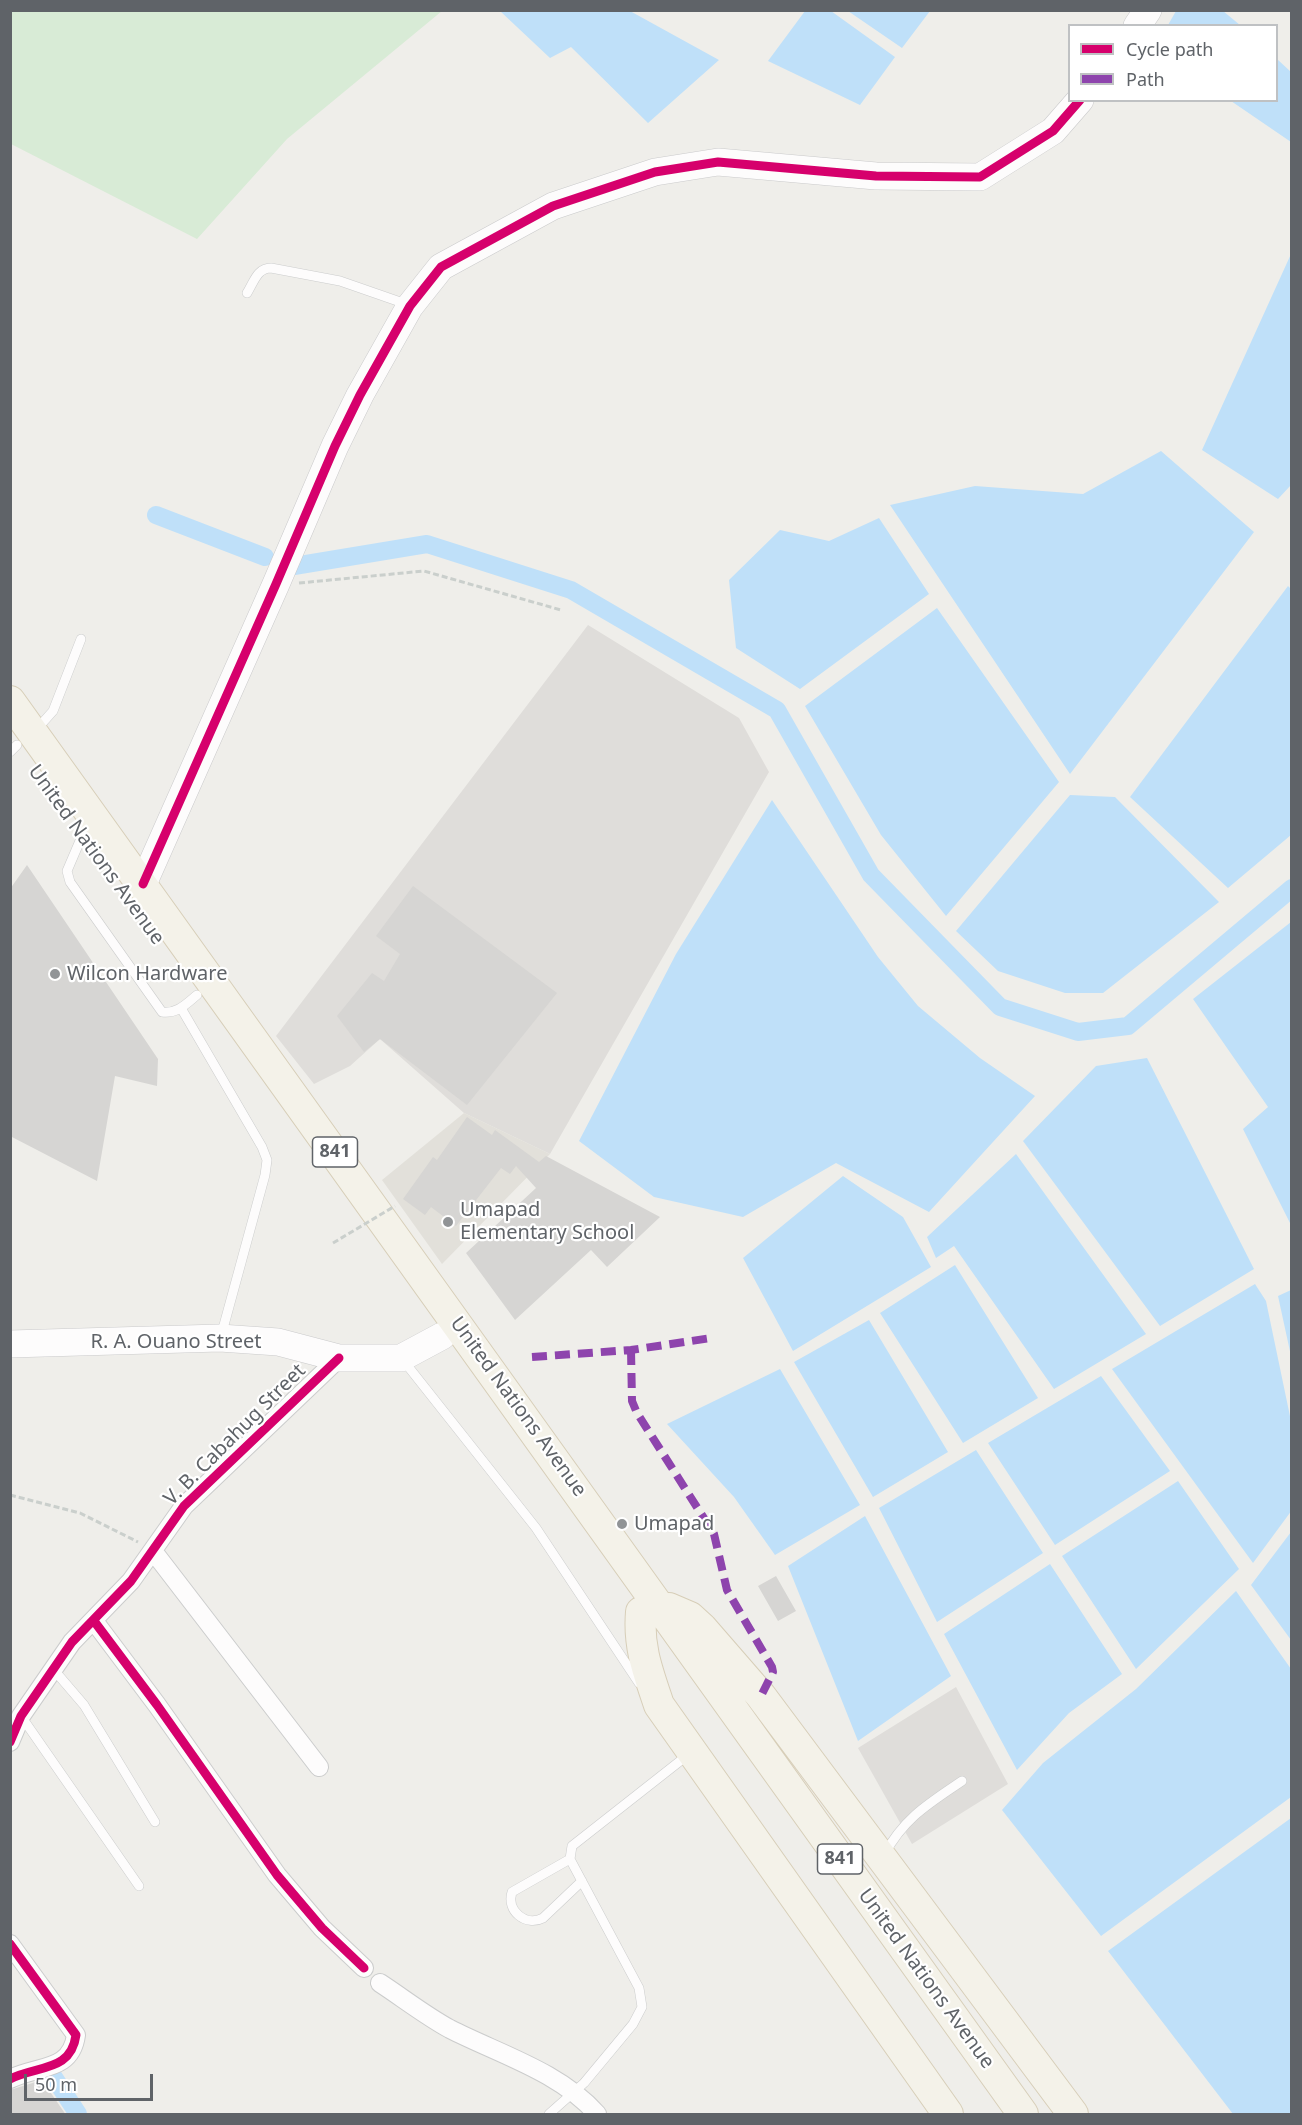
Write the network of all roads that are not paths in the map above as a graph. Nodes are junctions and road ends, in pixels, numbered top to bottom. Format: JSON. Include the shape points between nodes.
{"nodes":[{"id":1,"x":1148,"y":10,"type":"edge"},
{"id":2,"x":1138,"y":24,"type":"edge"},
{"id":3,"x":1078,"y":102,"type":"edge"},
{"id":4,"x":247,"y":293,"type":"dead end"},
{"id":5,"x":410,"y":306,"type":"junction"},
{"id":6,"x":81,"y":639,"type":"dead end"},
{"id":7,"x":10,"y":701,"type":"edge"},
{"id":8,"x":18,"y":741,"type":"edge"},
{"id":9,"x":143,"y":884,"type":"junction"},
{"id":10,"x":189,"y":1001,"type":"junction"},
{"id":11,"x":442,"y":1336,"type":"junction"},
{"id":12,"x":220,"y":1338,"type":"junction"},
{"id":13,"x":10,"y":1344,"type":"edge"},
{"id":14,"x":339,"y":1358,"type":"junction"},
{"id":15,"x":401,"y":1358,"type":"junction"},
{"id":16,"x":153,"y":1551,"type":"junction"},
{"id":17,"x":650,"y":1608,"type":"junction"},
{"id":18,"x":93,"y":1621,"type":"junction"},
{"id":19,"x":54,"y":1670,"type":"junction"},
{"id":20,"x":658,"y":1705,"type":"junction"},
{"id":21,"x":21,"y":1716,"type":"junction"},
{"id":22,"x":10,"y":1742,"type":"edge"},
{"id":23,"x":692,"y":1752,"type":"junction"},
{"id":24,"x":319,"y":1767,"type":"dead end"},
{"id":25,"x":962,"y":1781,"type":"dead end"},
{"id":26,"x":155,"y":1822,"type":"dead end"},
{"id":27,"x":570,"y":1859,"type":"junction"},
{"id":28,"x":881,"y":1859,"type":"junction"},
{"id":29,"x":582,"y":1881,"type":"junction"},
{"id":30,"x":139,"y":1886,"type":"dead end"},
{"id":31,"x":10,"y":1944,"type":"edge"},
{"id":32,"x":364,"y":1968,"type":"dead end"},
{"id":33,"x":380,"y":1983,"type":"dead end"},
{"id":34,"x":10,"y":2079,"type":"edge"},
{"id":35,"x":574,"y":2093,"type":"junction"},
{"id":36,"x":549,"y":2115,"type":"edge"},
{"id":37,"x":597,"y":2115,"type":"edge"},
{"id":38,"x":948,"y":2115,"type":"edge"},
{"id":39,"x":998,"y":2115,"type":"edge"},
{"id":40,"x":1023,"y":2115,"type":"edge"},
{"id":41,"x":1072,"y":2115,"type":"edge"}],
"edges":[{"from":1,"to":2,"type":"street"},
{"from":3,"to":5,"type":"street","via":[[1053,131],[980,177],[876,176],[718,162],[656,172],[553,206],[492,239],[441,267]]},
{"from":4,"to":5,"type":"lane","via":[[259,271],[271,268],[340,281]]},
{"from":5,"to":9,"type":"street","via":[[345,425]]},
{"from":6,"to":8,"type":"lane","via":[[53,711]]},
{"from":7,"to":8,"type":"main road","name":"United Nations Avenue","number":"841"},
{"from":8,"to":9,"type":"main road","name":"United Nations Avenue","number":"841"},
{"from":8,"to":10,"type":"main road","name":"United Nations Avenue","number":"841"},
{"from":9,"to":17,"type":"main road","name":"United Nations Avenue","number":"841"},
{"from":10,"to":11,"type":"main road","name":"United Nations Avenue","number":"841"},
{"from":10,"to":12,"type":"lane","via":[[267,1160]]},
{"from":11,"to":15,"type":"street","name":"R. A. Ouano Street"},
{"from":11,"to":17,"type":"main road","name":"United Nations Avenue","number":"841"},
{"from":12,"to":13,"type":"street","name":"R. A. Ouano Street"},
{"from":12,"to":14,"type":"street","name":"R. A. Ouano Street","via":[[278,1342]]},
{"from":14,"to":15,"type":"street","name":"R. A. Ouano Street"},
{"from":14,"to":16,"type":"street","name":"V. B. Cabahug Street","via":[[184,1506]]},
{"from":15,"to":20,"type":"lane","via":[[536,1528],[647,1695]]},
{"from":16,"to":18,"type":"street","name":"V. B. Cabahug Street"},
{"from":16,"to":24,"type":"street"},
{"from":17,"to":20,"type":"main road","via":[[639,1633]]},
{"from":17,"to":28,"type":"main road","via":[[690,1617],[696,1623],[761,1696]]},
{"from":17,"to":39,"type":"main road","name":"United Nations Avenue","number":"841"},
{"from":17,"to":40,"type":"main road","name":"United Nations Avenue","number":"841"},
{"from":18,"to":19,"type":"street","name":"V. B. Cabahug Street","via":[[72,1642]]},
{"from":18,"to":32,"type":"street","via":[[277,1875],[322,1928]]},
{"from":19,"to":21,"type":"street","name":"V. B. Cabahug Street"},
{"from":19,"to":26,"type":"lane","via":[[84,1705]]},
{"from":20,"to":23,"type":"main road"},
{"from":21,"to":22,"type":"street","name":"V. B. Cabahug Street"},
{"from":21,"to":30,"type":"lane"},
{"from":23,"to":27,"type":"lane","via":[[572,1846]]},
{"from":23,"to":38,"type":"main road"},
{"from":25,"to":28,"type":"lane","via":[[918,1811],[895,1835]]},
{"from":27,"to":29,"type":"lane"},
{"from":27,"to":29,"type":"lane","via":[[512,1892],[513,1910],[525,1920],[537,1921]]},
{"from":28,"to":41,"type":"main road"},
{"from":29,"to":35,"type":"lane","via":[[639,1988],[642,2007],[633,2024]]},
{"from":31,"to":34,"type":"street","via":[[76,2035],[72,2050],[61,2063]]},
{"from":33,"to":35,"type":"street","via":[[447,2027],[546,2075]]},
{"from":35,"to":36,"type":"lane"},
{"from":35,"to":37,"type":"street"}]}
